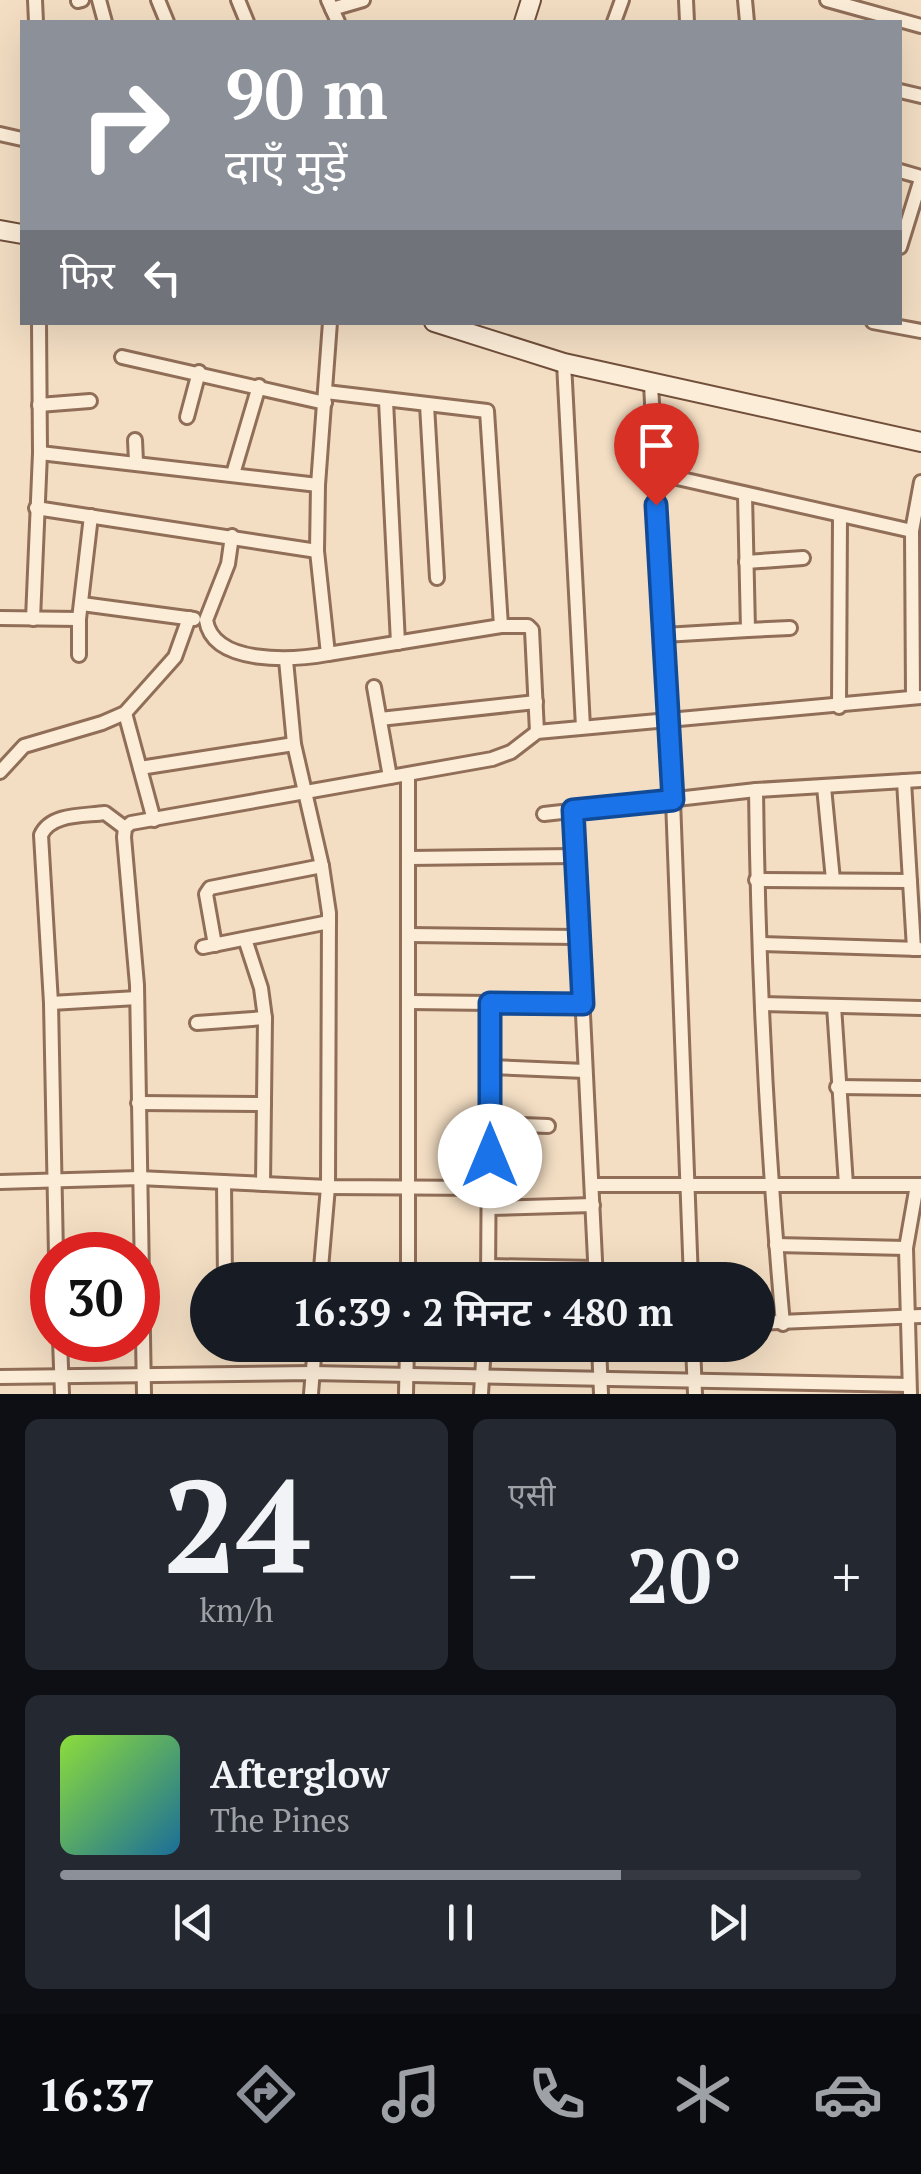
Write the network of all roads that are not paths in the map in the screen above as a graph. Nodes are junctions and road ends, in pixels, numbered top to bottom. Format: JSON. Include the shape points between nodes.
{"nodes":[{"id":1,"x":363,"y":0,"type":"edge"},
{"id":2,"x":826,"y":0,"type":"edge"},
{"id":3,"x":333,"y":11,"type":"edge"},
{"id":4,"x":899,"y":20,"type":"edge"},
{"id":5,"x":921,"y":178,"type":"edge"},
{"id":6,"x":902,"y":239,"type":"edge"},
{"id":7,"x":39,"y":325,"type":"edge"},
{"id":8,"x":330,"y":325,"type":"edge"},
{"id":9,"x":444,"y":325,"type":"edge"},
{"id":10,"x":887,"y":325,"type":"edge"},
{"id":11,"x":921,"y":332,"type":"edge"},
{"id":12,"x":122,"y":357,"type":"dead end"},
{"id":13,"x":564,"y":363,"type":"junction"},
{"id":14,"x":199,"y":372,"type":"junction"},
{"id":15,"x":651,"y":384,"type":"junction"},
{"id":16,"x":259,"y":386,"type":"junction"},
{"id":17,"x":326,"y":398,"type":"junction"},
{"id":18,"x":90,"y":400,"type":"dead end"},
{"id":19,"x":386,"y":401,"type":"junction"},
{"id":20,"x":39,"y":405,"type":"junction"},
{"id":21,"x":427,"y":406,"type":"junction"},
{"id":22,"x":188,"y":417,"type":"dead end"},
{"id":23,"x":135,"y":440,"type":"dead end"},
{"id":24,"x":921,"y":442,"type":"edge"},
{"id":25,"x":40,"y":452,"type":"junction"},
{"id":26,"x":136,"y":462,"type":"junction"},
{"id":27,"x":655,"y":472,"type":"junction"},
{"id":28,"x":234,"y":474,"type":"junction"},
{"id":29,"x":921,"y":482,"type":"edge"},
{"id":30,"x":318,"y":485,"type":"junction"},
{"id":31,"x":744,"y":495,"type":"junction"},
{"id":32,"x":36,"y":508,"type":"junction"},
{"id":33,"x":91,"y":516,"type":"junction"},
{"id":34,"x":840,"y":516,"type":"junction"},
{"id":35,"x":912,"y":531,"type":"junction"},
{"id":36,"x":232,"y":536,"type":"junction"},
{"id":37,"x":317,"y":551,"type":"junction"},
{"id":38,"x":804,"y":558,"type":"dead end"},
{"id":39,"x":746,"y":562,"type":"junction"},
{"id":40,"x":437,"y":578,"type":"dead end"},
{"id":41,"x":82,"y":604,"type":"junction"},
{"id":42,"x":0,"y":618,"type":"edge"},
{"id":43,"x":189,"y":618,"type":"junction"},
{"id":44,"x":33,"y":619,"type":"junction"},
{"id":45,"x":79,"y":619,"type":"junction"},
{"id":46,"x":206,"y":620,"type":"junction"},
{"id":47,"x":501,"y":626,"type":"junction"},
{"id":48,"x":790,"y":628,"type":"dead end"},
{"id":49,"x":748,"y":630,"type":"junction"},
{"id":50,"x":664,"y":635,"type":"junction"},
{"id":51,"x":398,"y":643,"type":"junction"},
{"id":52,"x":328,"y":654,"type":"junction"},
{"id":53,"x":79,"y":655,"type":"dead end"},
{"id":54,"x":286,"y":660,"type":"junction"},
{"id":55,"x":374,"y":687,"type":"dead end"},
{"id":56,"x":917,"y":697,"type":"edge"},
{"id":57,"x":536,"y":702,"type":"junction"},
{"id":58,"x":839,"y":707,"type":"junction"},
{"id":59,"x":125,"y":713,"type":"junction"},
{"id":60,"x":380,"y":719,"type":"junction"},
{"id":61,"x":669,"y":719,"type":"junction"},
{"id":62,"x":584,"y":727,"type":"junction"},
{"id":63,"x":537,"y":732,"type":"junction"},
{"id":64,"x":294,"y":744,"type":"junction"},
{"id":65,"x":140,"y":768,"type":"junction"},
{"id":66,"x":0,"y":772,"type":"edge"},
{"id":67,"x":408,"y":774,"type":"junction"},
{"id":68,"x":390,"y":777,"type":"junction"},
{"id":69,"x":921,"y":780,"type":"edge"},
{"id":70,"x":904,"y":781,"type":"junction"},
{"id":71,"x":824,"y":787,"type":"junction"},
{"id":72,"x":756,"y":790,"type":"junction"},
{"id":73,"x":304,"y":794,"type":"junction"},
{"id":74,"x":673,"y":800,"type":"junction"},
{"id":75,"x":573,"y":810,"type":"junction"},
{"id":76,"x":544,"y":814,"type":"dead end"},
{"id":77,"x":154,"y":820,"type":"junction"},
{"id":78,"x":125,"y":828,"type":"junction"},
{"id":79,"x":575,"y":856,"type":"junction"},
{"id":80,"x":408,"y":858,"type":"junction"},
{"id":81,"x":322,"y":866,"type":"junction"},
{"id":82,"x":756,"y":880,"type":"junction"},
{"id":83,"x":833,"y":880,"type":"junction"},
{"id":84,"x":910,"y":881,"type":"junction"},
{"id":85,"x":329,"y":922,"type":"junction"},
{"id":86,"x":409,"y":934,"type":"junction"},
{"id":87,"x":578,"y":938,"type":"junction"},
{"id":88,"x":245,"y":939,"type":"junction"},
{"id":89,"x":762,"y":944,"type":"junction"},
{"id":90,"x":917,"y":949,"type":"edge"},
{"id":91,"x":137,"y":998,"type":"junction"},
{"id":92,"x":410,"y":1002,"type":"junction"},
{"id":93,"x":50,"y":1003,"type":"junction"},
{"id":94,"x":490,"y":1003,"type":"junction"},
{"id":95,"x":583,"y":1004,"type":"junction"},
{"id":96,"x":762,"y":1004,"type":"junction"},
{"id":97,"x":834,"y":1006,"type":"junction"},
{"id":98,"x":921,"y":1008,"type":"edge"},
{"id":99,"x":265,"y":1018,"type":"junction"},
{"id":100,"x":197,"y":1023,"type":"dead end"},
{"id":101,"x":490,"y":1067,"type":"junction"},
{"id":102,"x":585,"y":1071,"type":"junction"},
{"id":103,"x":837,"y":1087,"type":"junction"},
{"id":104,"x":921,"y":1088,"type":"edge"},
{"id":105,"x":138,"y":1103,"type":"junction"},
{"id":106,"x":264,"y":1104,"type":"junction"},
{"id":107,"x":490,"y":1124,"type":"junction"},
{"id":108,"x":548,"y":1126,"type":"dead end"},
{"id":109,"x":138,"y":1178,"type":"junction"},
{"id":110,"x":53,"y":1180,"type":"junction"},
{"id":111,"x":0,"y":1182,"type":"edge"},
{"id":112,"x":224,"y":1182,"type":"junction"},
{"id":113,"x":264,"y":1184,"type":"junction"},
{"id":114,"x":592,"y":1185,"type":"junction"},
{"id":115,"x":770,"y":1185,"type":"junction"},
{"id":116,"x":846,"y":1185,"type":"junction"},
{"id":117,"x":919,"y":1185,"type":"edge"},
{"id":118,"x":690,"y":1186,"type":"junction"},
{"id":119,"x":328,"y":1187,"type":"junction"},
{"id":120,"x":409,"y":1187,"type":"junction"},
{"id":121,"x":490,"y":1188,"type":"junction"},
{"id":122,"x":593,"y":1204,"type":"junction"},
{"id":123,"x":490,"y":1208,"type":"junction"},
{"id":124,"x":55,"y":1232,"type":"edge"},
{"id":125,"x":776,"y":1245,"type":"junction"},
{"id":126,"x":906,"y":1248,"type":"junction"},
{"id":127,"x":226,"y":1262,"type":"edge"},
{"id":128,"x":322,"y":1262,"type":"edge"},
{"id":129,"x":408,"y":1262,"type":"edge"},
{"id":130,"x":488,"y":1262,"type":"edge"},
{"id":131,"x":595,"y":1262,"type":"edge"},
{"id":132,"x":691,"y":1262,"type":"edge"},
{"id":133,"x":914,"y":1316,"type":"edge"},
{"id":134,"x":775,"y":1324,"type":"edge"},
{"id":135,"x":783,"y":1324,"type":"junction"},
{"id":136,"x":61,"y":1362,"type":"edge"},
{"id":137,"x":313,"y":1362,"type":"edge"},
{"id":138,"x":406,"y":1362,"type":"edge"},
{"id":139,"x":483,"y":1362,"type":"edge"},
{"id":140,"x":599,"y":1362,"type":"edge"},
{"id":141,"x":693,"y":1362,"type":"edge"},
{"id":142,"x":312,"y":1373,"type":"junction"},
{"id":143,"x":143,"y":1374,"type":"junction"},
{"id":144,"x":61,"y":1376,"type":"junction"},
{"id":145,"x":406,"y":1376,"type":"junction"},
{"id":146,"x":0,"y":1377,"type":"edge"},
{"id":147,"x":482,"y":1378,"type":"junction"},
{"id":148,"x":600,"y":1379,"type":"junction"},
{"id":149,"x":694,"y":1387,"type":"edge"},
{"id":150,"x":794,"y":1388,"type":"edge"},
{"id":151,"x":910,"y":1390,"type":"edge"},
{"id":152,"x":62,"y":1394,"type":"edge"},
{"id":153,"x":144,"y":1394,"type":"edge"},
{"id":154,"x":312,"y":1394,"type":"edge"},
{"id":155,"x":406,"y":1394,"type":"edge"},
{"id":156,"x":481,"y":1394,"type":"edge"},
{"id":157,"x":601,"y":1394,"type":"edge"}],
"edges":[{"from":1,"to":3,"type":"street"},
{"from":2,"to":4,"type":"street"},
{"from":5,"to":6,"type":"street"},
{"from":7,"to":20,"type":"street"},
{"from":8,"to":17,"type":"street"},
{"from":9,"to":13,"type":"street"},
{"from":10,"to":11,"type":"street"},
{"from":12,"to":14,"type":"street"},
{"from":13,"to":15,"type":"street"},
{"from":13,"to":62,"type":"street"},
{"from":14,"to":16,"type":"street"},
{"from":14,"to":22,"type":"street"},
{"from":15,"to":24,"type":"street"},
{"from":15,"to":27,"type":"street"},
{"from":16,"to":17,"type":"street"},
{"from":16,"to":28,"type":"street"},
{"from":17,"to":19,"type":"street"},
{"from":17,"to":30,"type":"street"},
{"from":18,"to":20,"type":"street"},
{"from":19,"to":21,"type":"street"},
{"from":19,"to":51,"type":"street"},
{"from":20,"to":25,"type":"street"},
{"from":21,"to":40,"type":"street"},
{"from":21,"to":47,"type":"street","via":[[480,409],[490,418]]},
{"from":23,"to":26,"type":"street"},
{"from":25,"to":26,"type":"street"},
{"from":25,"to":32,"type":"street"},
{"from":26,"to":28,"type":"street"},
{"from":27,"to":31,"type":"street"},
{"from":27,"to":50,"type":"street"},
{"from":28,"to":30,"type":"street"},
{"from":29,"to":35,"type":"street"},
{"from":30,"to":37,"type":"street"},
{"from":31,"to":34,"type":"street"},
{"from":31,"to":39,"type":"street"},
{"from":32,"to":33,"type":"street"},
{"from":32,"to":44,"type":"street"},
{"from":33,"to":36,"type":"street"},
{"from":33,"to":41,"type":"street"},
{"from":34,"to":35,"type":"street"},
{"from":34,"to":58,"type":"street"},
{"from":35,"to":56,"type":"street"},
{"from":36,"to":37,"type":"street"},
{"from":36,"to":46,"type":"street"},
{"from":37,"to":52,"type":"street"},
{"from":38,"to":39,"type":"street"},
{"from":39,"to":49,"type":"street"},
{"from":41,"to":43,"type":"street"},
{"from":41,"to":45,"type":"street"},
{"from":42,"to":44,"type":"street"},
{"from":43,"to":46,"type":"street"},
{"from":43,"to":59,"type":"street","via":[[175,657]]},
{"from":44,"to":45,"type":"street"},
{"from":45,"to":53,"type":"street"},
{"from":46,"to":54,"type":"street","via":[[214,638],[231,648]]},
{"from":47,"to":51,"type":"street"},
{"from":47,"to":57,"type":"street","via":[[532,630]]},
{"from":48,"to":49,"type":"street"},
{"from":49,"to":50,"type":"street"},
{"from":50,"to":61,"type":"street"},
{"from":51,"to":52,"type":"street"},
{"from":52,"to":54,"type":"street"},
{"from":54,"to":64,"type":"street"},
{"from":55,"to":60,"type":"street"},
{"from":56,"to":58,"type":"street"},
{"from":57,"to":60,"type":"street"},
{"from":57,"to":63,"type":"street"},
{"from":58,"to":61,"type":"street"},
{"from":59,"to":65,"type":"street"},
{"from":59,"to":66,"type":"street","via":[[24,746]]},
{"from":60,"to":68,"type":"street"},
{"from":61,"to":62,"type":"street"},
{"from":61,"to":74,"type":"street"},
{"from":62,"to":63,"type":"street"},
{"from":63,"to":67,"type":"street","via":[[503,756]]},
{"from":64,"to":65,"type":"street"},
{"from":64,"to":73,"type":"street"},
{"from":65,"to":77,"type":"street"},
{"from":67,"to":68,"type":"street"},
{"from":67,"to":80,"type":"street"},
{"from":68,"to":73,"type":"street"},
{"from":69,"to":70,"type":"street"},
{"from":70,"to":71,"type":"street"},
{"from":70,"to":84,"type":"street"},
{"from":71,"to":72,"type":"street"},
{"from":71,"to":83,"type":"street"},
{"from":72,"to":74,"type":"street"},
{"from":72,"to":82,"type":"street"},
{"from":73,"to":77,"type":"street"},
{"from":73,"to":81,"type":"street"},
{"from":74,"to":75,"type":"street"},
{"from":74,"to":118,"type":"street"},
{"from":75,"to":76,"type":"street"},
{"from":75,"to":79,"type":"street"},
{"from":77,"to":78,"type":"street"},
{"from":78,"to":91,"type":"street"},
{"from":78,"to":93,"type":"street","via":[[106,813],[55,820],[43,830]]},
{"from":79,"to":80,"type":"street"},
{"from":79,"to":87,"type":"street"},
{"from":80,"to":86,"type":"street"},
{"from":81,"to":85,"type":"street"},
{"from":81,"to":88,"type":"street","via":[[210,888],[209,946]]},
{"from":82,"to":83,"type":"street"},
{"from":82,"to":89,"type":"street"},
{"from":83,"to":84,"type":"street"},
{"from":84,"to":90,"type":"street"},
{"from":85,"to":88,"type":"street"},
{"from":85,"to":119,"type":"street"},
{"from":86,"to":87,"type":"street"},
{"from":86,"to":92,"type":"street"},
{"from":87,"to":95,"type":"street"},
{"from":88,"to":99,"type":"street"},
{"from":89,"to":90,"type":"street"},
{"from":89,"to":96,"type":"street"},
{"from":91,"to":93,"type":"street"},
{"from":91,"to":105,"type":"street"},
{"from":92,"to":94,"type":"street"},
{"from":92,"to":120,"type":"street"},
{"from":93,"to":110,"type":"street"},
{"from":94,"to":95,"type":"street"},
{"from":94,"to":101,"type":"street"},
{"from":95,"to":102,"type":"street"},
{"from":96,"to":97,"type":"street"},
{"from":96,"to":115,"type":"street"},
{"from":97,"to":98,"type":"street"},
{"from":97,"to":103,"type":"street"},
{"from":99,"to":100,"type":"street"},
{"from":99,"to":106,"type":"street"},
{"from":101,"to":102,"type":"street"},
{"from":101,"to":107,"type":"street"},
{"from":102,"to":114,"type":"street"},
{"from":103,"to":104,"type":"street"},
{"from":103,"to":116,"type":"street"},
{"from":105,"to":106,"type":"street"},
{"from":105,"to":109,"type":"street"},
{"from":106,"to":113,"type":"street"},
{"from":107,"to":108,"type":"street"},
{"from":107,"to":121,"type":"street"},
{"from":109,"to":110,"type":"street"},
{"from":109,"to":112,"type":"street"},
{"from":109,"to":143,"type":"street"},
{"from":110,"to":111,"type":"street"},
{"from":110,"to":124,"type":"street"},
{"from":112,"to":113,"type":"street"},
{"from":112,"to":127,"type":"street"},
{"from":113,"to":119,"type":"street"},
{"from":114,"to":118,"type":"street"},
{"from":114,"to":122,"type":"street"},
{"from":115,"to":116,"type":"street"},
{"from":115,"to":118,"type":"street"},
{"from":115,"to":125,"type":"street"},
{"from":116,"to":117,"type":"street"},
{"from":117,"to":126,"type":"street"},
{"from":118,"to":132,"type":"street"},
{"from":119,"to":120,"type":"street"},
{"from":119,"to":128,"type":"street"},
{"from":120,"to":121,"type":"street"},
{"from":120,"to":129,"type":"street"},
{"from":121,"to":123,"type":"street"},
{"from":122,"to":123,"type":"street"},
{"from":122,"to":131,"type":"street"},
{"from":123,"to":130,"type":"street"},
{"from":125,"to":126,"type":"street"},
{"from":125,"to":135,"type":"street"},
{"from":126,"to":133,"type":"street"},
{"from":133,"to":135,"type":"street"},
{"from":133,"to":151,"type":"street"},
{"from":134,"to":135,"type":"street"},
{"from":136,"to":144,"type":"street"},
{"from":137,"to":142,"type":"street"},
{"from":138,"to":145,"type":"street"},
{"from":139,"to":147,"type":"street"},
{"from":140,"to":148,"type":"street"},
{"from":141,"to":149,"type":"street"},
{"from":142,"to":143,"type":"street"},
{"from":142,"to":145,"type":"street"},
{"from":142,"to":154,"type":"street"},
{"from":143,"to":144,"type":"street"},
{"from":143,"to":153,"type":"street"},
{"from":144,"to":146,"type":"street"},
{"from":144,"to":152,"type":"street"},
{"from":145,"to":147,"type":"street"},
{"from":145,"to":155,"type":"street"},
{"from":147,"to":148,"type":"street"},
{"from":147,"to":156,"type":"street"},
{"from":148,"to":149,"type":"street"},
{"from":148,"to":157,"type":"street"},
{"from":149,"to":150,"type":"street"},
{"from":150,"to":151,"type":"street"}]}
